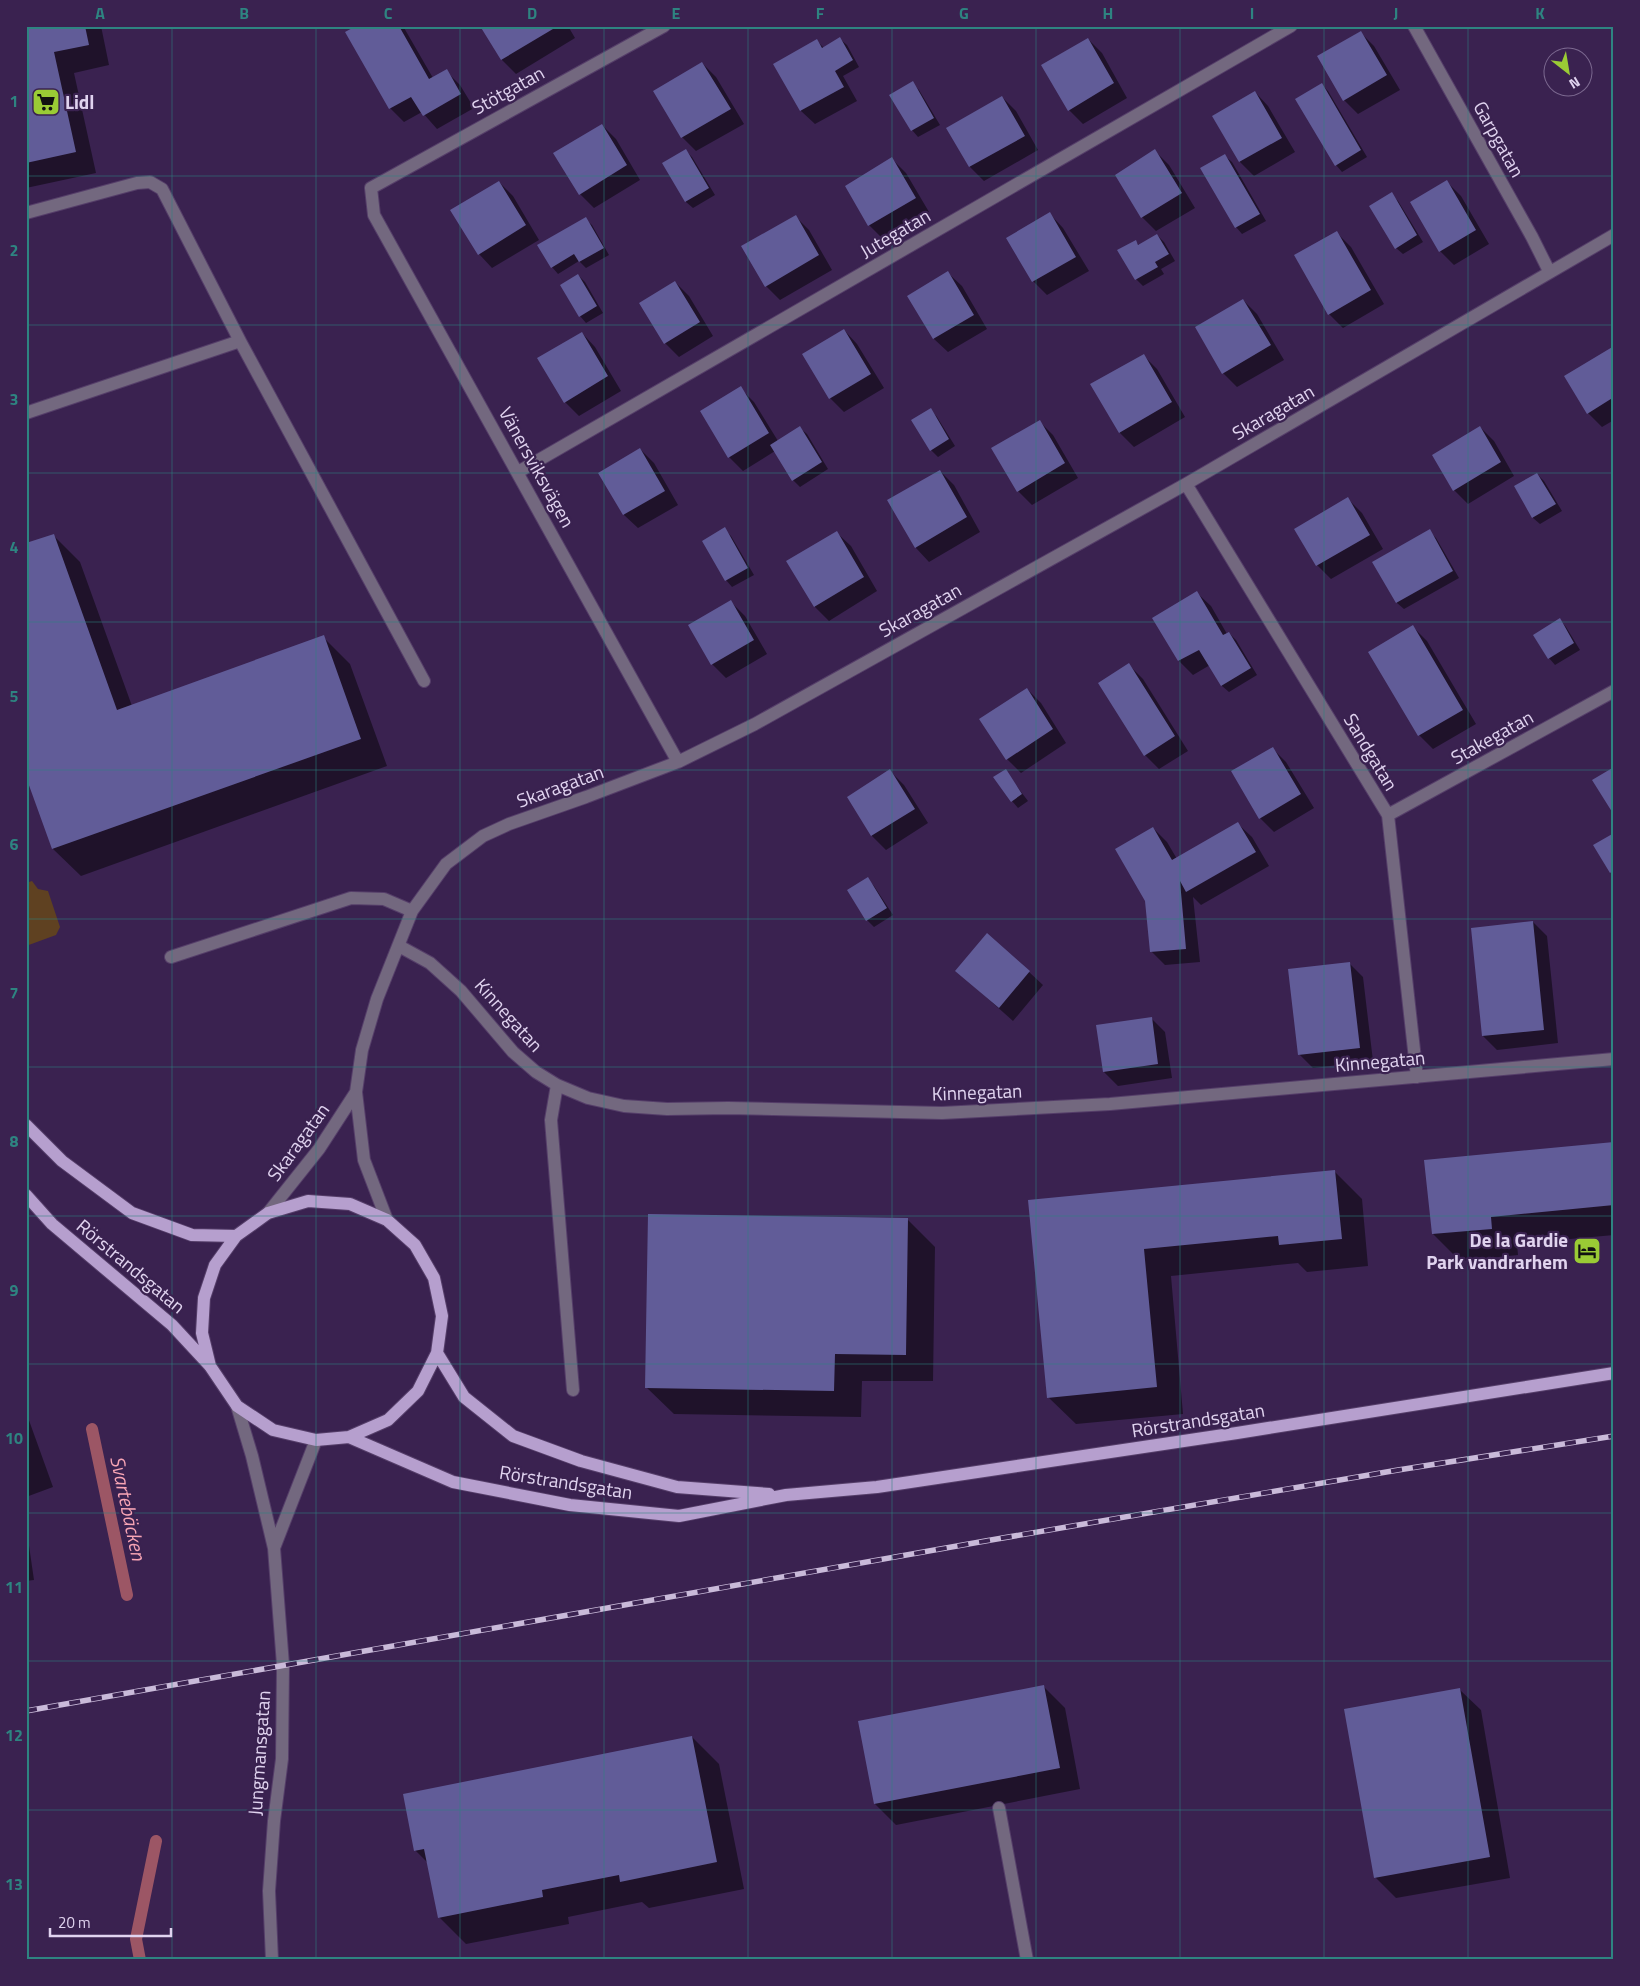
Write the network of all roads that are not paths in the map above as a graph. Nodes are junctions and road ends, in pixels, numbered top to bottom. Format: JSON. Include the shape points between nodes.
{"nodes":[{"id":1,"x":664,"y":26,"type":"edge"},
{"id":2,"x":1291,"y":26,"type":"edge"},
{"id":3,"x":1414,"y":26,"type":"edge"},
{"id":4,"x":372,"y":188,"type":"joint"},
{"id":5,"x":26,"y":213,"type":"edge"},
{"id":6,"x":1614,"y":235,"type":"edge"},
{"id":7,"x":1549,"y":271,"type":"junction"},
{"id":8,"x":240,"y":341,"type":"junction"},
{"id":9,"x":26,"y":413,"type":"edge"},
{"id":10,"x":518,"y":472,"type":"junction"},
{"id":11,"x":1186,"y":484,"type":"junction"},
{"id":12,"x":424,"y":681,"type":"dead end"},
{"id":13,"x":1614,"y":692,"type":"edge"},
{"id":14,"x":678,"y":762,"type":"junction"},
{"id":15,"x":1388,"y":815,"type":"junction"},
{"id":16,"x":412,"y":911,"type":"junction"},
{"id":17,"x":398,"y":946,"type":"junction"},
{"id":18,"x":171,"y":957,"type":"dead end"},
{"id":19,"x":1614,"y":1059,"type":"edge"},
{"id":20,"x":1417,"y":1077,"type":"junction"},
{"id":21,"x":557,"y":1085,"type":"junction"},
{"id":22,"x":356,"y":1092,"type":"junction"},
{"id":23,"x":26,"y":1125,"type":"edge"},
{"id":24,"x":26,"y":1195,"type":"edge"},
{"id":25,"x":268,"y":1213,"type":"junction"},
{"id":26,"x":387,"y":1220,"type":"junction"},
{"id":27,"x":236,"y":1236,"type":"junction"},
{"id":28,"x":437,"y":1353,"type":"junction"},
{"id":29,"x":210,"y":1366,"type":"junction"},
{"id":30,"x":1614,"y":1372,"type":"edge"},
{"id":31,"x":573,"y":1390,"type":"dead end"},
{"id":32,"x":237,"y":1406,"type":"junction"},
{"id":33,"x":349,"y":1437,"type":"junction"},
{"id":34,"x":316,"y":1440,"type":"junction"},
{"id":35,"x":786,"y":1495,"type":"junction"},
{"id":36,"x":274,"y":1548,"type":"junction"},
{"id":37,"x":999,"y":1808,"type":"dead end"},
{"id":38,"x":272,"y":1960,"type":"edge"},
{"id":39,"x":1027,"y":1960,"type":"edge"}],
"edges":[{"from":1,"to":4,"type":"street","name":"Stötgatan"},
{"from":2,"to":10,"type":"street","name":"Jutegatan"},
{"from":3,"to":7,"type":"street","name":"Garpgatan"},
{"from":4,"to":10,"type":"street","name":"Vänersviksvägen","via":[[374,215]]},
{"from":5,"to":8,"type":"street","via":[[137,183],[150,182],[162,189]]},
{"from":6,"to":7,"type":"street","name":"Skaragatan"},
{"from":7,"to":11,"type":"street","name":"Skaragatan"},
{"from":8,"to":9,"type":"street"},
{"from":8,"to":12,"type":"street"},
{"from":10,"to":14,"type":"street","name":"Vänersviksvägen"},
{"from":11,"to":14,"type":"street","name":"Skaragatan","via":[[755,724]]},
{"from":11,"to":15,"type":"street","name":"Sandgatan"},
{"from":13,"to":15,"type":"street","name":"Stakegatan"},
{"from":14,"to":16,"type":"street","name":"Skaragatan","via":[[483,836],[446,864]]},
{"from":15,"to":20,"type":"street","name":"Sandgatan"},
{"from":16,"to":17,"type":"street","name":"Skaragatan"},
{"from":16,"to":18,"type":"street","via":[[384,898],[351,898]]},
{"from":17,"to":21,"type":"street","name":"Kinnegatan","via":[[430,963],[461,990],[513,1052]]},
{"from":17,"to":22,"type":"street","name":"Skaragatan","via":[[377,999],[362,1050]]},
{"from":19,"to":20,"type":"street","name":"Kinnegatan"},
{"from":20,"to":21,"type":"street","name":"Kinnegatan","via":[[1110,1104],[942,1114],[624,1106],[588,1098]]},
{"from":21,"to":31,"type":"street","via":[[551,1120]]},
{"from":22,"to":25,"type":"street","name":"Skaragatan","via":[[319,1149]]},
{"from":22,"to":26,"type":"street","name":"Skaragatan","via":[[364,1160]]},
{"from":23,"to":27,"type":"main road","name":"Rörstrandsgatan","via":[[62,1161],[132,1214],[192,1235]]},
{"from":24,"to":29,"type":"main road","name":"Rörstrandsgatan","via":[[52,1224],[172,1325]]},
{"from":25,"to":26,"type":"main road","name":"Rörstrandsgatan","via":[[308,1201],[350,1204]]},
{"from":25,"to":27,"type":"main road","name":"Rörstrandsgatan"},
{"from":26,"to":28,"type":"main road","name":"Rörstrandsgatan","via":[[416,1245],[434,1278],[442,1316]]},
{"from":27,"to":29,"type":"main road","name":"Rörstrandsgatan","via":[[215,1264],[204,1298],[202,1332]]},
{"from":28,"to":33,"type":"main road","name":"Rörstrandsgatan","via":[[418,1391],[388,1420]]},
{"from":28,"to":35,"type":"main road","name":"Rörstrandsgatan","via":[[464,1397],[513,1436],[581,1461],[677,1487]]},
{"from":29,"to":32,"type":"main road","name":"Rörstrandsgatan"},
{"from":30,"to":35,"type":"main road","name":"Rörstrandsgatan","via":[[1237,1433],[877,1486]]},
{"from":32,"to":34,"type":"main road","name":"Rörstrandsgatan","via":[[273,1430]]},
{"from":32,"to":36,"type":"street","name":"Jungmansgatan"},
{"from":33,"to":34,"type":"main road","name":"Rörstrandsgatan"},
{"from":33,"to":35,"type":"main road","name":"Rörstrandsgatan","via":[[453,1482],[570,1505],[679,1516]]},
{"from":34,"to":36,"type":"street","name":"Jungmansgatan"},
{"from":36,"to":38,"type":"street","name":"Jungmansgatan","via":[[283,1665],[282,1759],[269,1891]]},
{"from":37,"to":39,"type":"street"}]}
